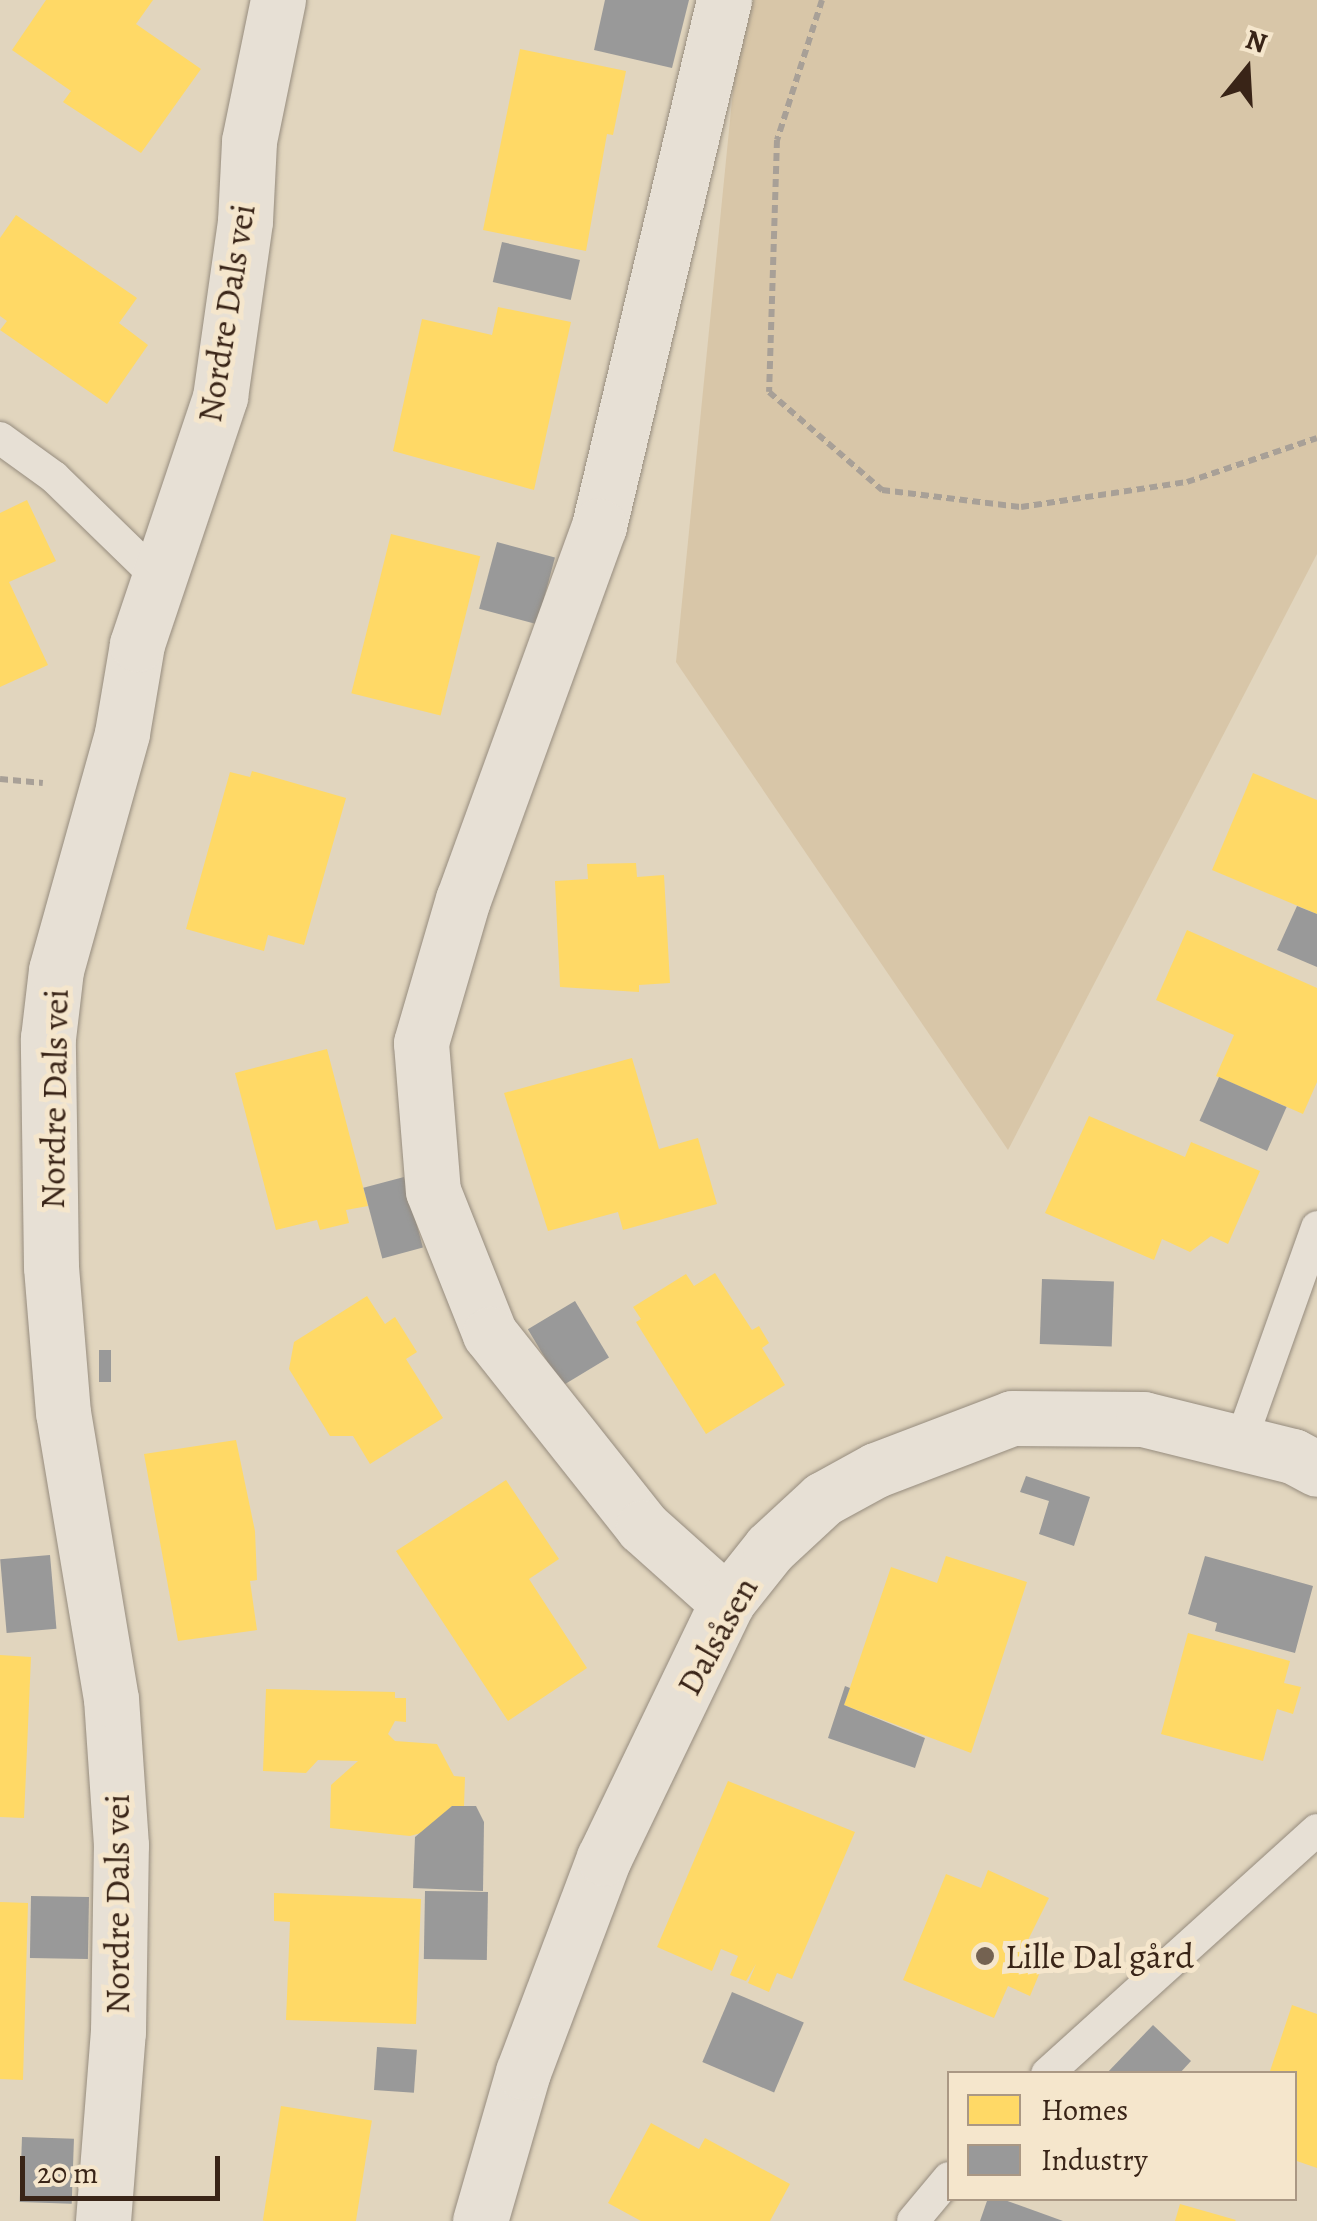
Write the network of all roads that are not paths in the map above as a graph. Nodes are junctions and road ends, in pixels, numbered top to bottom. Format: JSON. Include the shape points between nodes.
{"nodes":[{"id":1,"x":278,"y":0,"type":"edge"},
{"id":2,"x":724,"y":0,"type":"edge"},
{"id":3,"x":0,"y":438,"type":"edge"},
{"id":4,"x":161,"y":581,"type":"junction"},
{"id":5,"x":1317,"y":1227,"type":"edge"},
{"id":6,"x":1241,"y":1441,"type":"junction"},
{"id":7,"x":1317,"y":1469,"type":"edge"},
{"id":8,"x":727,"y":1602,"type":"junction"},
{"id":9,"x":1317,"y":1830,"type":"edge"},
{"id":10,"x":1050,"y":2071,"type":"edge"},
{"id":11,"x":947,"y":2181,"type":"edge"},
{"id":12,"x":103,"y":2221,"type":"edge"},
{"id":13,"x":480,"y":2221,"type":"edge"},
{"id":14,"x":913,"y":2221,"type":"edge"}],
"edges":[{"from":1,"to":4,"type":"street","name":"Nordre Dals vei","via":[[249,141],[245,221],[220,397]]},
{"from":2,"to":8,"type":"street","via":[[598,526],[457,916],[421,1043],[433,1192],[490,1334],[643,1527]]},
{"from":3,"to":4,"type":"lane","via":[[54,477]]},
{"from":4,"to":12,"type":"street","name":"Nordre Dals vei","via":[[137,644],[122,733],[56,970],[48,1038],[52,1268],[63,1414],[111,1699],[121,1845],[118,2032]]},
{"from":5,"to":6,"type":"lane"},
{"from":6,"to":7,"type":"street","name":"Dalsåsen"},
{"from":6,"to":8,"type":"street","name":"Dalsåsen","via":[[1143,1419],[1012,1418],[876,1470],[823,1500],[770,1548]]},
{"from":8,"to":13,"type":"street","name":"Dalsåsen","via":[[604,1858],[523,2072]]},
{"from":9,"to":10,"type":"lane"},
{"from":11,"to":14,"type":"lane"}]}
